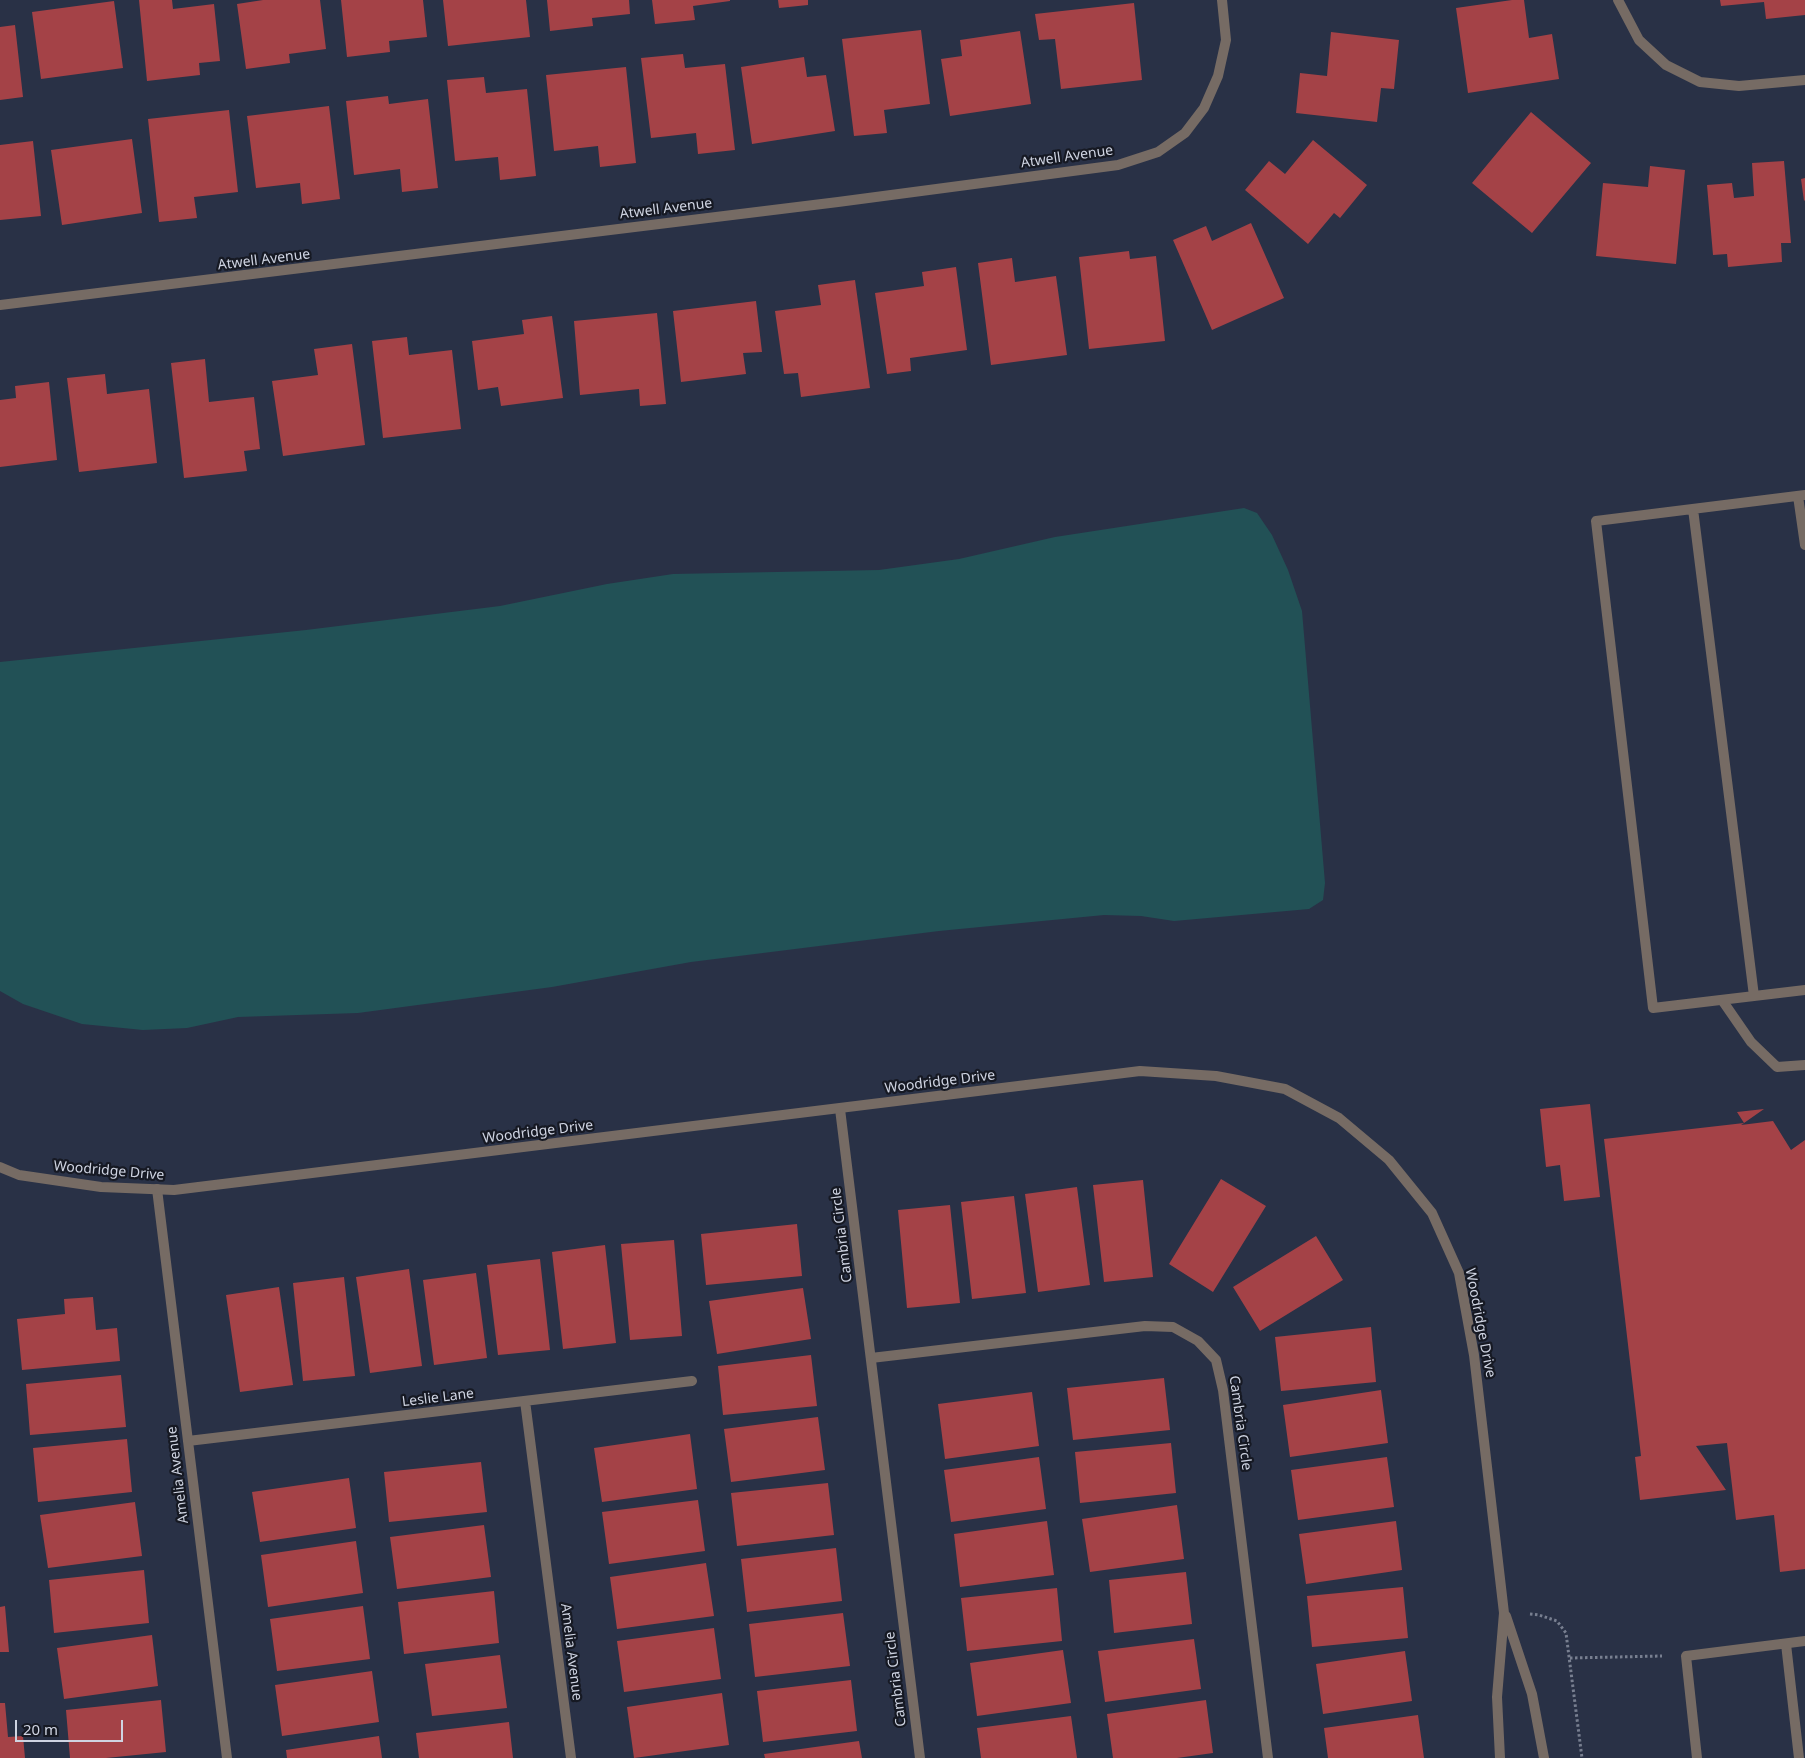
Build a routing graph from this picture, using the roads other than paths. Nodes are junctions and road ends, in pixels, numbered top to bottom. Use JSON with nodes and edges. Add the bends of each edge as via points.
{"nodes":[{"id":1,"x":1222,"y":0,"type":"edge"},
{"id":2,"x":1618,"y":0,"type":"edge"},
{"id":3,"x":1805,"y":80,"type":"edge"},
{"id":4,"x":0,"y":305,"type":"edge"},
{"id":5,"x":1802,"y":496,"type":"edge"},
{"id":6,"x":1693,"y":509,"type":"junction"},
{"id":7,"x":1805,"y":545,"type":"edge"},
{"id":8,"x":1805,"y":990,"type":"edge"},
{"id":9,"x":1754,"y":996,"type":"junction"},
{"id":10,"x":1722,"y":1000,"type":"junction"},
{"id":11,"x":1805,"y":1065,"type":"edge"},
{"id":12,"x":840,"y":1109,"type":"junction"},
{"id":13,"x":0,"y":1167,"type":"edge"},
{"id":14,"x":157,"y":1189,"type":"junction"},
{"id":15,"x":871,"y":1358,"type":"junction"},
{"id":16,"x":692,"y":1382,"type":"dead end"},
{"id":17,"x":525,"y":1401,"type":"junction"},
{"id":18,"x":188,"y":1441,"type":"junction"},
{"id":19,"x":1504,"y":1612,"type":"junction"},
{"id":20,"x":1805,"y":1642,"type":"edge"},
{"id":21,"x":1786,"y":1644,"type":"junction"},
{"id":22,"x":226,"y":1758,"type":"edge"},
{"id":23,"x":571,"y":1758,"type":"edge"},
{"id":24,"x":920,"y":1758,"type":"edge"},
{"id":25,"x":1268,"y":1758,"type":"edge"},
{"id":26,"x":1500,"y":1758,"type":"edge"},
{"id":27,"x":1544,"y":1758,"type":"edge"},
{"id":28,"x":1697,"y":1758,"type":"edge"},
{"id":29,"x":1799,"y":1758,"type":"edge"}],
"edges":[{"from":1,"to":4,"type":"street","name":"Atwell Avenue","via":[[1226,40],[1218,76],[1204,108],[1185,133],[1158,152],[1118,165]]},
{"from":2,"to":3,"type":"street","via":[[1639,40],[1666,64],[1700,82],[1738,86]]},
{"from":5,"to":6,"type":"street"},
{"from":5,"to":7,"type":"street"},
{"from":6,"to":9,"type":"street"},
{"from":6,"to":10,"type":"street","via":[[1596,521],[1653,1008]]},
{"from":8,"to":9,"type":"street"},
{"from":9,"to":10,"type":"street"},
{"from":10,"to":11,"type":"street","via":[[1751,1042],[1777,1067]]},
{"from":12,"to":14,"type":"street","name":"Woodridge Drive","via":[[244,1182]]},
{"from":12,"to":15,"type":"street","name":"Cambria Circle"},
{"from":12,"to":19,"type":"street","name":"Woodridge Drive","via":[[1140,1071],[1216,1076],[1285,1089],[1339,1118],[1389,1160],[1432,1213],[1459,1273],[1474,1355]]},
{"from":13,"to":14,"type":"street","name":"Woodridge Drive","via":[[18,1175],[101,1187]]},
{"from":14,"to":18,"type":"street","name":"Amelia Avenue"},
{"from":15,"to":24,"type":"street","name":"Cambria Circle"},
{"from":15,"to":25,"type":"street","name":"Cambria Circle","via":[[1145,1326],[1173,1327],[1198,1341],[1216,1360],[1223,1390]]},
{"from":16,"to":17,"type":"street","name":"Leslie Lane"},
{"from":17,"to":18,"type":"street","name":"Leslie Lane"},
{"from":17,"to":23,"type":"street","name":"Amelia Avenue"},
{"from":18,"to":22,"type":"street","name":"Amelia Avenue"},
{"from":19,"to":26,"type":"street","via":[[1497,1697]]},
{"from":19,"to":27,"type":"street","via":[[1532,1694]]},
{"from":20,"to":21,"type":"street"},
{"from":21,"to":28,"type":"street","via":[[1686,1656]]},
{"from":21,"to":29,"type":"street"}]}
